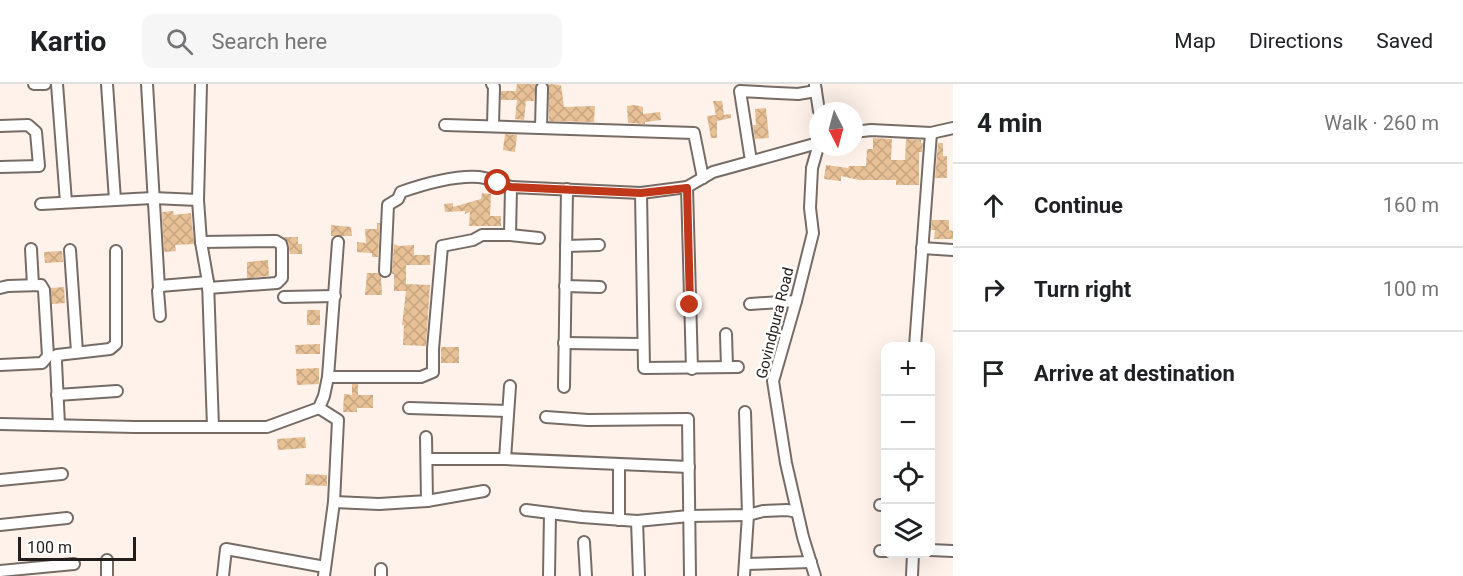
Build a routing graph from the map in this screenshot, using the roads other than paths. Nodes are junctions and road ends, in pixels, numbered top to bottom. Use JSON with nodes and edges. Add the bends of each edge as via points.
{"nodes":[{"id":1,"x":34,"y":84,"type":"edge"},
{"id":2,"x":45,"y":84,"type":"edge"},
{"id":3,"x":57,"y":84,"type":"edge"},
{"id":4,"x":107,"y":84,"type":"edge"},
{"id":5,"x":147,"y":84,"type":"edge"},
{"id":6,"x":201,"y":84,"type":"edge"},
{"id":7,"x":492,"y":84,"type":"edge"},
{"id":8,"x":815,"y":87,"type":"edge"},
{"id":9,"x":542,"y":88,"type":"dead end"},
{"id":10,"x":818,"y":102,"type":"edge"},
{"id":11,"x":446,"y":125,"type":"dead end"},
{"id":12,"x":493,"y":125,"type":"junction"},
{"id":13,"x":0,"y":126,"type":"edge"},
{"id":14,"x":541,"y":127,"type":"junction"},
{"id":15,"x":953,"y":128,"type":"edge"},
{"id":16,"x":863,"y":131,"type":"edge"},
{"id":17,"x":930,"y":133,"type":"junction"},
{"id":18,"x":809,"y":147,"type":"edge"},
{"id":19,"x":815,"y":156,"type":"edge"},
{"id":20,"x":751,"y":160,"type":"junction"},
{"id":21,"x":0,"y":167,"type":"edge"},
{"id":22,"x":703,"y":178,"type":"junction"},
{"id":23,"x":511,"y":187,"type":"junction"},
{"id":24,"x":687,"y":188,"type":"junction"},
{"id":25,"x":567,"y":189,"type":"junction"},
{"id":26,"x":641,"y":193,"type":"junction"},
{"id":27,"x":153,"y":198,"type":"junction"},
{"id":28,"x":115,"y":200,"type":"junction"},
{"id":29,"x":198,"y":200,"type":"junction"},
{"id":30,"x":66,"y":202,"type":"junction"},
{"id":31,"x":41,"y":204,"type":"dead end"},
{"id":32,"x":510,"y":235,"type":"junction"},
{"id":33,"x":539,"y":238,"type":"dead end"},
{"id":34,"x":201,"y":242,"type":"junction"},
{"id":35,"x":338,"y":242,"type":"dead end"},
{"id":36,"x":599,"y":245,"type":"dead end"},
{"id":37,"x":566,"y":246,"type":"junction"},
{"id":38,"x":922,"y":248,"type":"junction"},
{"id":39,"x":31,"y":249,"type":"dead end"},
{"id":40,"x":70,"y":250,"type":"dead end"},
{"id":41,"x":953,"y":250,"type":"edge"},
{"id":42,"x":116,"y":251,"type":"dead end"},
{"id":43,"x":385,"y":271,"type":"dead end"},
{"id":44,"x":33,"y":285,"type":"junction"},
{"id":45,"x":208,"y":285,"type":"junction"},
{"id":46,"x":565,"y":286,"type":"junction"},
{"id":47,"x":600,"y":287,"type":"dead end"},
{"id":48,"x":0,"y":288,"type":"edge"},
{"id":49,"x":159,"y":288,"type":"junction"},
{"id":50,"x":335,"y":296,"type":"junction"},
{"id":51,"x":284,"y":297,"type":"dead end"},
{"id":52,"x":796,"y":301,"type":"junction"},
{"id":53,"x":750,"y":303,"type":"dead end"},
{"id":54,"x":160,"y":316,"type":"dead end"},
{"id":55,"x":726,"y":334,"type":"dead end"},
{"id":56,"x":915,"y":342,"type":"edge"},
{"id":57,"x":564,"y":343,"type":"junction"},
{"id":58,"x":642,"y":344,"type":"junction"},
{"id":59,"x":77,"y":352,"type":"junction"},
{"id":60,"x":0,"y":364,"type":"edge"},
{"id":61,"x":692,"y":369,"type":"junction"},
{"id":62,"x":328,"y":377,"type":"junction"},
{"id":63,"x":510,"y":386,"type":"dead end"},
{"id":64,"x":564,"y":387,"type":"dead end"},
{"id":65,"x":117,"y":391,"type":"dead end"},
{"id":66,"x":57,"y":394,"type":"junction"},
{"id":67,"x":319,"y":408,"type":"junction"},
{"id":68,"x":409,"y":408,"type":"dead end"},
{"id":69,"x":508,"y":411,"type":"junction"},
{"id":70,"x":745,"y":412,"type":"dead end"},
{"id":71,"x":546,"y":417,"type":"dead end"},
{"id":72,"x":0,"y":424,"type":"edge"},
{"id":73,"x":59,"y":425,"type":"junction"},
{"id":74,"x":213,"y":427,"type":"junction"},
{"id":75,"x":426,"y":437,"type":"dead end"},
{"id":76,"x":427,"y":459,"type":"junction"},
{"id":77,"x":505,"y":459,"type":"junction"},
{"id":78,"x":619,"y":465,"type":"junction"},
{"id":79,"x":689,"y":467,"type":"junction"},
{"id":80,"x":62,"y":474,"type":"dead end"},
{"id":81,"x":0,"y":480,"type":"edge"},
{"id":82,"x":484,"y":491,"type":"dead end"},
{"id":83,"x":426,"y":501,"type":"junction"},
{"id":84,"x":334,"y":502,"type":"junction"},
{"id":85,"x":526,"y":510,"type":"dead end"},
{"id":86,"x":797,"y":512,"type":"junction"},
{"id":87,"x":550,"y":513,"type":"junction"},
{"id":88,"x":748,"y":515,"type":"junction"},
{"id":89,"x":689,"y":516,"type":"junction"},
{"id":90,"x":67,"y":518,"type":"dead end"},
{"id":91,"x":619,"y":520,"type":"junction"},
{"id":92,"x":637,"y":521,"type":"junction"},
{"id":93,"x":0,"y":525,"type":"edge"},
{"id":94,"x":584,"y":542,"type":"dead end"},
{"id":95,"x":935,"y":550,"type":"edge"},
{"id":96,"x":953,"y":551,"type":"edge"},
{"id":97,"x":913,"y":558,"type":"edge"},
{"id":98,"x":107,"y":560,"type":"dead end"},
{"id":99,"x":811,"y":562,"type":"junction"},
{"id":100,"x":74,"y":564,"type":"dead end"},
{"id":101,"x":745,"y":564,"type":"junction"},
{"id":102,"x":0,"y":571,"type":"edge"},
{"id":103,"x":324,"y":571,"type":"edge"},
{"id":104,"x":106,"y":576,"type":"edge"},
{"id":105,"x":222,"y":576,"type":"edge"},
{"id":106,"x":549,"y":576,"type":"edge"},
{"id":107,"x":586,"y":576,"type":"edge"},
{"id":108,"x":639,"y":576,"type":"edge"},
{"id":109,"x":690,"y":576,"type":"edge"},
{"id":110,"x":744,"y":576,"type":"edge"},
{"id":111,"x":815,"y":576,"type":"edge"},
{"id":112,"x":912,"y":576,"type":"edge"}],
"edges":[{"from":1,"to":2,"type":"street"},
{"from":3,"to":30,"type":"street"},
{"from":4,"to":28,"type":"street"},
{"from":5,"to":27,"type":"street"},
{"from":6,"to":29,"type":"street"},
{"from":7,"to":12,"type":"street"},
{"from":8,"to":10,"type":"street"},
{"from":8,"to":20,"type":"street","via":[[798,94],[740,91]]},
{"from":9,"to":14,"type":"street"},
{"from":11,"to":12,"type":"street"},
{"from":12,"to":14,"type":"street"},
{"from":13,"to":21,"type":"street","via":[[28,125],[36,132],[39,166]]},
{"from":14,"to":22,"type":"street","via":[[694,133]]},
{"from":15,"to":17,"type":"street"},
{"from":16,"to":17,"type":"street"},
{"from":17,"to":38,"type":"street"},
{"from":18,"to":20,"type":"street"},
{"from":19,"to":52,"type":"street","name":"Govindpura Road","via":[[810,208],[813,233]]},
{"from":20,"to":22,"type":"street"},
{"from":22,"to":24,"type":"street"},
{"from":23,"to":25,"type":"street"},
{"from":23,"to":32,"type":"street"},
{"from":23,"to":43,"type":"street","via":[[480,177],[401,192],[388,205]]},
{"from":24,"to":26,"type":"street"},
{"from":24,"to":61,"type":"street"},
{"from":25,"to":26,"type":"street"},
{"from":25,"to":37,"type":"street"},
{"from":26,"to":58,"type":"street"},
{"from":27,"to":28,"type":"street"},
{"from":27,"to":29,"type":"street"},
{"from":27,"to":49,"type":"street"},
{"from":28,"to":30,"type":"street"},
{"from":29,"to":34,"type":"street"},
{"from":30,"to":31,"type":"street"},
{"from":32,"to":33,"type":"street"},
{"from":32,"to":62,"type":"street","via":[[482,235],[442,246],[433,372],[421,377]]},
{"from":34,"to":45,"type":"street"},
{"from":34,"to":45,"type":"street","via":[[276,241],[282,248],[282,278],[277,283]]},
{"from":35,"to":50,"type":"street"},
{"from":36,"to":37,"type":"street"},
{"from":37,"to":46,"type":"street"},
{"from":38,"to":41,"type":"street"},
{"from":38,"to":56,"type":"street"},
{"from":39,"to":44,"type":"street"},
{"from":40,"to":59,"type":"street"},
{"from":42,"to":59,"type":"street","via":[[116,344],[110,349]]},
{"from":44,"to":48,"type":"street"},
{"from":44,"to":60,"type":"street","via":[[41,285],[44,290],[48,356],[42,363]]},
{"from":45,"to":49,"type":"street"},
{"from":45,"to":74,"type":"street"},
{"from":46,"to":47,"type":"street"},
{"from":46,"to":57,"type":"street"},
{"from":49,"to":54,"type":"street"},
{"from":50,"to":51,"type":"street"},
{"from":50,"to":62,"type":"street"},
{"from":52,"to":53,"type":"street"},
{"from":52,"to":86,"type":"street","name":"Govindpura Road","via":[[773,381]]},
{"from":55,"to":61,"type":"street","via":[[733,367]]},
{"from":57,"to":58,"type":"street"},
{"from":57,"to":64,"type":"street"},
{"from":58,"to":61,"type":"street","via":[[644,368]]},
{"from":59,"to":66,"type":"street","via":[[57,354]]},
{"from":62,"to":67,"type":"street"},
{"from":63,"to":69,"type":"street"},
{"from":65,"to":66,"type":"street"},
{"from":66,"to":73,"type":"street"},
{"from":67,"to":74,"type":"street","via":[[267,427]]},
{"from":67,"to":84,"type":"street","via":[[338,420]]},
{"from":68,"to":69,"type":"street"},
{"from":69,"to":77,"type":"street"},
{"from":70,"to":88,"type":"street"},
{"from":71,"to":79,"type":"street","via":[[688,419]]},
{"from":72,"to":73,"type":"street"},
{"from":73,"to":74,"type":"street"},
{"from":75,"to":76,"type":"street"},
{"from":76,"to":77,"type":"street"},
{"from":76,"to":83,"type":"street"},
{"from":77,"to":78,"type":"street"},
{"from":78,"to":79,"type":"street"},
{"from":78,"to":91,"type":"street"},
{"from":79,"to":89,"type":"street"},
{"from":80,"to":81,"type":"street"},
{"from":82,"to":83,"type":"street"},
{"from":83,"to":84,"type":"street"},
{"from":84,"to":103,"type":"street"},
{"from":85,"to":87,"type":"street"},
{"from":86,"to":88,"type":"street","via":[[763,511]]},
{"from":86,"to":99,"type":"street","name":"Govindpura Road"},
{"from":87,"to":91,"type":"street"},
{"from":87,"to":106,"type":"street"},
{"from":88,"to":89,"type":"street"},
{"from":88,"to":101,"type":"street"},
{"from":89,"to":92,"type":"street"},
{"from":89,"to":109,"type":"street"},
{"from":90,"to":93,"type":"street"},
{"from":91,"to":92,"type":"street"},
{"from":92,"to":108,"type":"street"},
{"from":94,"to":107,"type":"street"},
{"from":95,"to":96,"type":"street"},
{"from":97,"to":112,"type":"street"},
{"from":98,"to":104,"type":"street"},
{"from":99,"to":101,"type":"street"},
{"from":99,"to":111,"type":"street","name":"Govindpura Road"},
{"from":100,"to":102,"type":"street"},
{"from":101,"to":110,"type":"street"},
{"from":103,"to":105,"type":"street","via":[[226,549]]}]}
